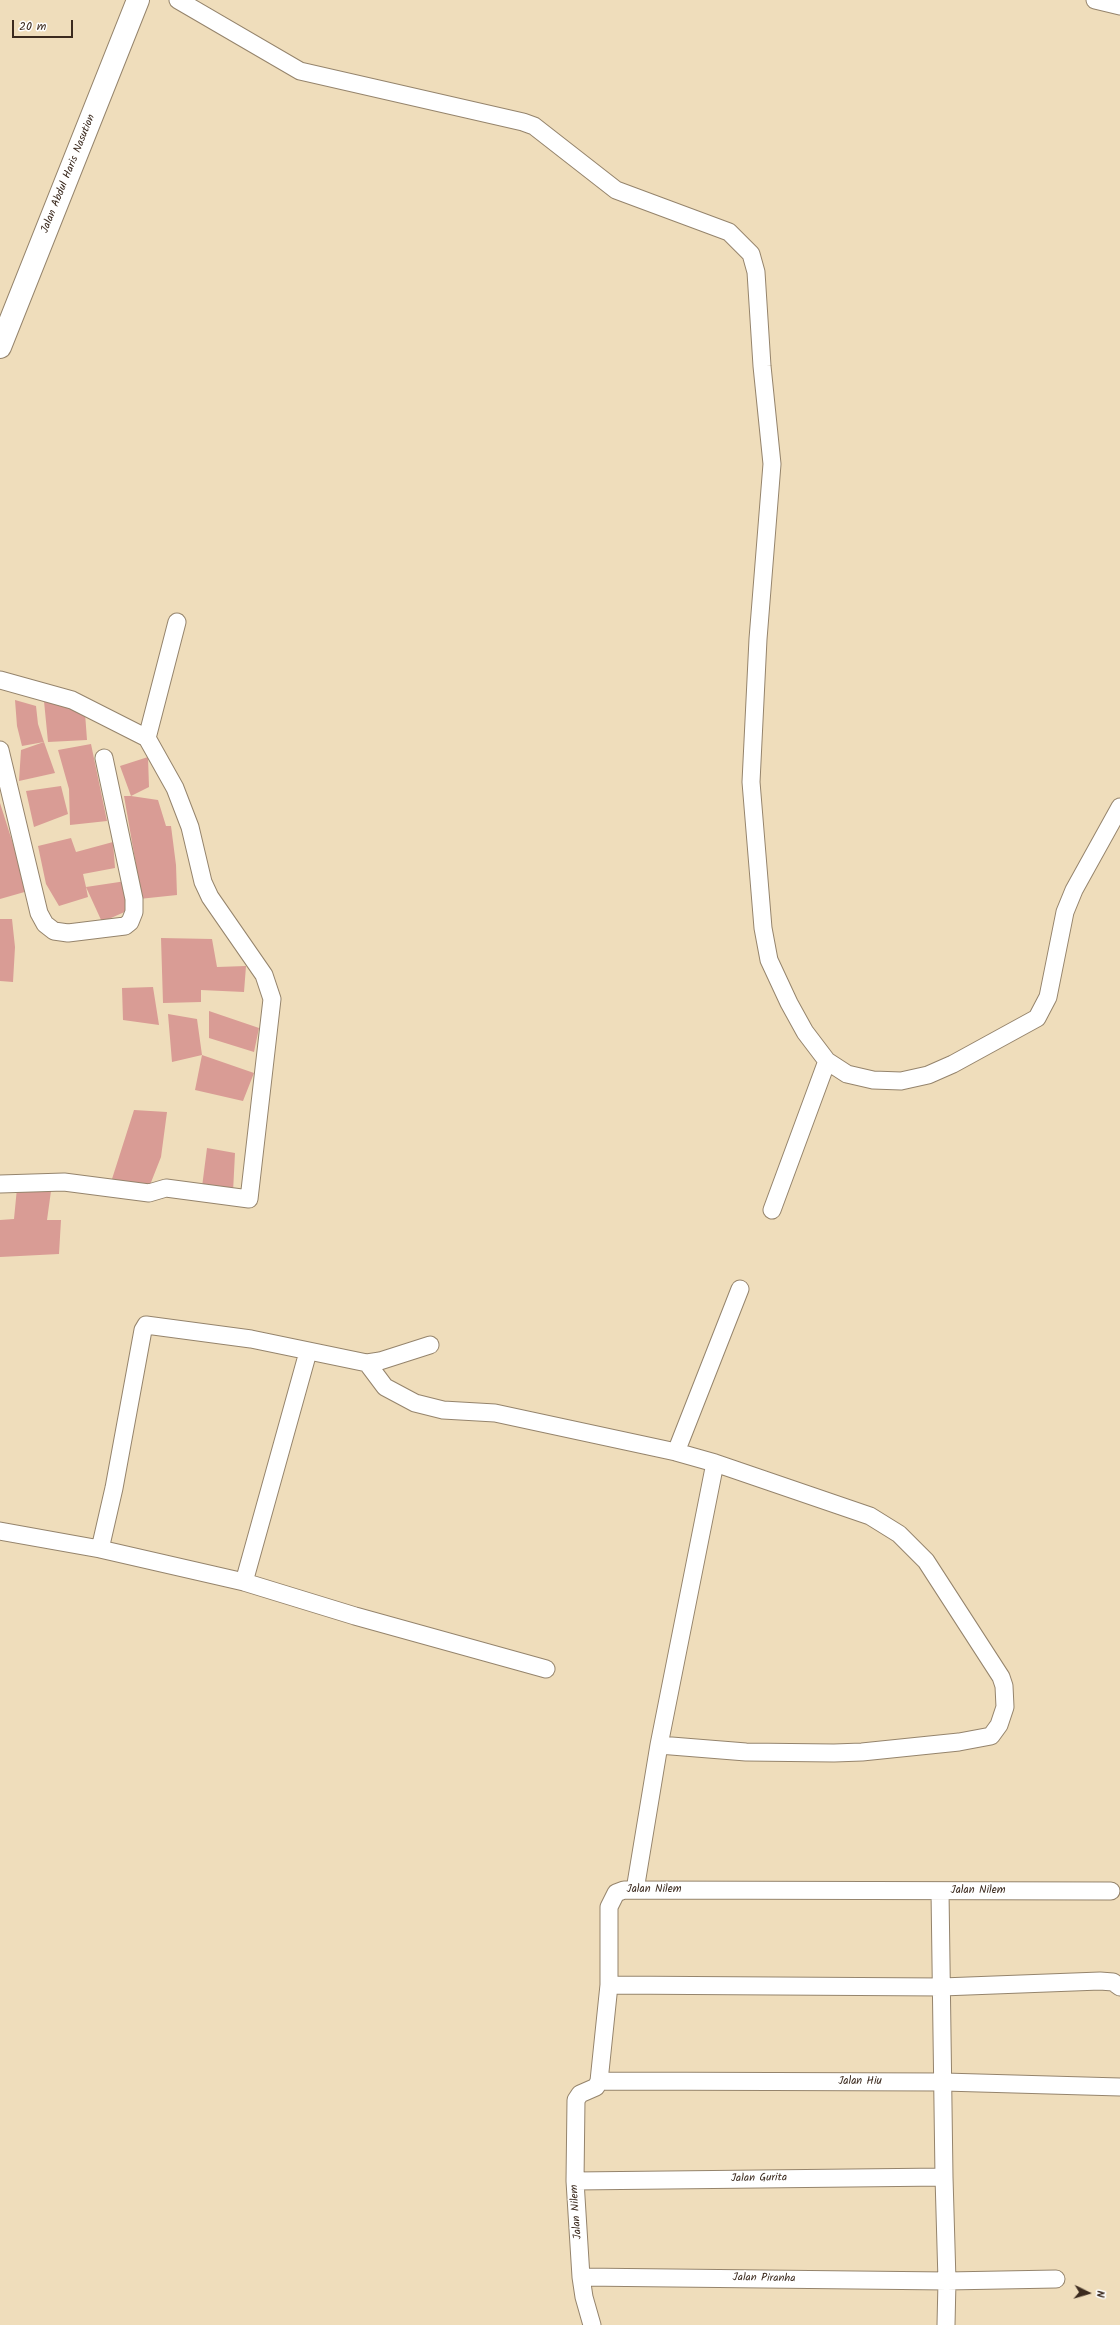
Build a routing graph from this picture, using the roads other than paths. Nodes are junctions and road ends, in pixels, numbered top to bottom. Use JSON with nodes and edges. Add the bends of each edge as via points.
{"nodes":[{"id":1,"x":138,"y":0,"type":"edge"},
{"id":2,"x":178,"y":0,"type":"edge"},
{"id":3,"x":1095,"y":0,"type":"edge"},
{"id":4,"x":1120,"y":6,"type":"edge"},
{"id":5,"x":0,"y":347,"type":"edge"},
{"id":6,"x":177,"y":622,"type":"dead end"},
{"id":7,"x":0,"y":680,"type":"edge"},
{"id":8,"x":147,"y":738,"type":"junction"},
{"id":9,"x":0,"y":750,"type":"edge"},
{"id":10,"x":104,"y":758,"type":"dead end"},
{"id":11,"x":1120,"y":807,"type":"edge"},
{"id":12,"x":828,"y":1061,"type":"junction"},
{"id":13,"x":0,"y":1184,"type":"edge"},
{"id":14,"x":772,"y":1210,"type":"dead end"},
{"id":15,"x":740,"y":1289,"type":"dead end"},
{"id":16,"x":430,"y":1345,"type":"dead end"},
{"id":17,"x":308,"y":1352,"type":"junction"},
{"id":18,"x":367,"y":1363,"type":"junction"},
{"id":19,"x":676,"y":1452,"type":"junction"},
{"id":20,"x":715,"y":1463,"type":"junction"},
{"id":21,"x":0,"y":1531,"type":"edge"},
{"id":22,"x":100,"y":1549,"type":"junction"},
{"id":23,"x":244,"y":1582,"type":"junction"},
{"id":24,"x":546,"y":1669,"type":"dead end"},
{"id":25,"x":659,"y":1745,"type":"junction"},
{"id":26,"x":635,"y":1890,"type":"junction"},
{"id":27,"x":940,"y":1891,"type":"junction"},
{"id":28,"x":1111,"y":1891,"type":"dead end"},
{"id":29,"x":609,"y":1985,"type":"junction"},
{"id":30,"x":942,"y":1986,"type":"junction"},
{"id":31,"x":1120,"y":1987,"type":"edge"},
{"id":32,"x":599,"y":2081,"type":"junction"},
{"id":33,"x":944,"y":2082,"type":"junction"},
{"id":34,"x":1120,"y":2088,"type":"edge"},
{"id":35,"x":944,"y":2177,"type":"junction"},
{"id":36,"x":575,"y":2181,"type":"junction"},
{"id":37,"x":581,"y":2277,"type":"junction"},
{"id":38,"x":1056,"y":2279,"type":"dead end"},
{"id":39,"x":947,"y":2281,"type":"junction"},
{"id":40,"x":592,"y":2325,"type":"edge"},
{"id":41,"x":946,"y":2325,"type":"edge"}],
"edges":[{"from":1,"to":5,"type":"main road","name":"Jalan Abdul Haris Nasution"},
{"from":2,"to":12,"type":"street","via":[[300,71],[534,126],[616,190],[729,232],[751,254],[756,272],[772,464],[758,639],[752,782],[763,928],[769,960],[789,1003],[805,1032]]},
{"from":3,"to":4,"type":"street"},
{"from":6,"to":8,"type":"street"},
{"from":7,"to":8,"type":"street","via":[[72,700]]},
{"from":8,"to":13,"type":"street","via":[[176,788],[190,827],[203,882],[210,897],[264,975],[270,992],[272,1007],[260,1089],[250,1197],[246,1200],[166,1188],[149,1193],[64,1182]]},
{"from":9,"to":10,"type":"street","via":[[39,913],[44,924],[54,931],[68,933],[126,926],[133,918],[134,899]]},
{"from":11,"to":12,"type":"street","via":[[1074,890],[1065,912],[1048,997],[1036,1018],[960,1061],[928,1075],[901,1081],[873,1080],[847,1074]]},
{"from":12,"to":14,"type":"street"},
{"from":15,"to":19,"type":"street"},
{"from":16,"to":18,"type":"street"},
{"from":17,"to":18,"type":"street"},
{"from":17,"to":22,"type":"street","via":[[251,1339],[148,1324],[145,1326]]},
{"from":17,"to":23,"type":"street"},
{"from":18,"to":19,"type":"street","via":[[385,1387],[415,1403],[442,1410],[495,1413]]},
{"from":19,"to":20,"type":"street"},
{"from":20,"to":25,"type":"street"},
{"from":20,"to":25,"type":"street","via":[[870,1516],[899,1534],[926,1561],[1001,1677],[1005,1707],[999,1725],[991,1736],[959,1742],[834,1753],[746,1752]]},
{"from":21,"to":22,"type":"street"},
{"from":22,"to":23,"type":"street"},
{"from":23,"to":24,"type":"street"},
{"from":25,"to":26,"type":"street"},
{"from":26,"to":27,"type":"street","name":"Jalan Nilem"},
{"from":26,"to":29,"type":"street","name":"Jalan Nilem","via":[[620,1891],[609,1908]]},
{"from":27,"to":28,"type":"street","name":"Jalan Nilem"},
{"from":27,"to":30,"type":"street"},
{"from":29,"to":30,"type":"street"},
{"from":29,"to":32,"type":"street","name":"Jalan Nilem"},
{"from":30,"to":31,"type":"street","via":[[1100,1981],[1113,1982]]},
{"from":30,"to":33,"type":"street"},
{"from":32,"to":33,"type":"street","name":"Jalan Hiu"},
{"from":32,"to":36,"type":"street","name":"Jalan Nilem","via":[[596,2087],[580,2094],[576,2100]]},
{"from":33,"to":34,"type":"street","name":"Jalan Hiu"},
{"from":33,"to":35,"type":"street"},
{"from":35,"to":36,"type":"street","name":"Jalan Gurita"},
{"from":35,"to":39,"type":"street"},
{"from":36,"to":37,"type":"street","name":"Jalan Nilem"},
{"from":37,"to":39,"type":"street","name":"Jalan Piranha"},
{"from":37,"to":40,"type":"street","name":"Jalan Nilem"},
{"from":38,"to":39,"type":"street","name":"Jalan Piranha"},
{"from":39,"to":41,"type":"street"}]}
